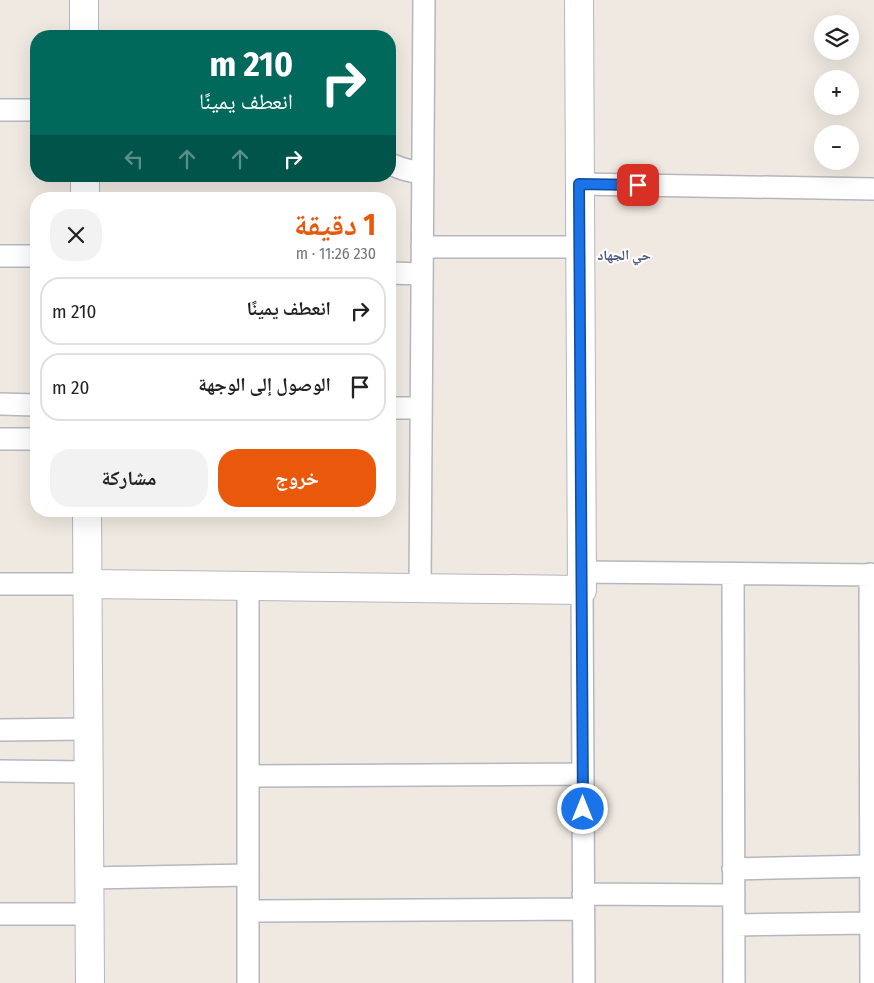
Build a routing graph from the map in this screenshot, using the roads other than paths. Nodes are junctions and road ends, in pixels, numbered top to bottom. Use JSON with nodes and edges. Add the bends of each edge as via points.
{"nodes":[{"id":1,"x":84,"y":0,"type":"edge"},
{"id":2,"x":424,"y":0,"type":"edge"},
{"id":3,"x":579,"y":0,"type":"edge"},
{"id":4,"x":84,"y":30,"type":"edge"},
{"id":5,"x":0,"y":110,"type":"edge"},
{"id":6,"x":30,"y":110,"type":"edge"},
{"id":7,"x":396,"y":167,"type":"edge"},
{"id":8,"x":423,"y":174,"type":"junction"},
{"id":9,"x":579,"y":184,"type":"junction"},
{"id":10,"x":874,"y":189,"type":"edge"},
{"id":11,"x":422,"y":247,"type":"junction"},
{"id":12,"x":580,"y":247,"type":"junction"},
{"id":13,"x":0,"y":256,"type":"edge"},
{"id":14,"x":30,"y":256,"type":"edge"},
{"id":15,"x":396,"y":274,"type":"edge"},
{"id":16,"x":422,"y":274,"type":"junction"},
{"id":17,"x":0,"y":404,"type":"edge"},
{"id":18,"x":30,"y":405,"type":"edge"},
{"id":19,"x":396,"y":408,"type":"edge"},
{"id":20,"x":421,"y":408,"type":"junction"},
{"id":21,"x":0,"y":439,"type":"edge"},
{"id":22,"x":30,"y":439,"type":"edge"},
{"id":23,"x":87,"y":517,"type":"edge"},
{"id":24,"x":733,"y":574,"type":"junction"},
{"id":25,"x":872,"y":574,"type":"edge"},
{"id":26,"x":582,"y":581,"type":"junction"},
{"id":27,"x":0,"y":584,"type":"edge"},
{"id":28,"x":87,"y":584,"type":"junction"},
{"id":29,"x":248,"y":586,"type":"junction"},
{"id":30,"x":420,"y":588,"type":"junction"},
{"id":31,"x":0,"y":730,"type":"edge"},
{"id":32,"x":88,"y":730,"type":"junction"},
{"id":33,"x":0,"y":771,"type":"edge"},
{"id":34,"x":88,"y":772,"type":"junction"},
{"id":35,"x":583,"y":774,"type":"junction"},
{"id":36,"x":248,"y":776,"type":"junction"},
{"id":37,"x":871,"y":866,"type":"junction"},
{"id":38,"x":733,"y":869,"type":"junction"},
{"id":39,"x":248,"y":875,"type":"junction"},
{"id":40,"x":89,"y":878,"type":"junction"},
{"id":41,"x":734,"y":895,"type":"junction"},
{"id":42,"x":872,"y":898,"type":"edge"},
{"id":43,"x":583,"y":902,"type":"junction"},
{"id":44,"x":248,"y":911,"type":"junction"},
{"id":45,"x":0,"y":914,"type":"edge"},
{"id":46,"x":89,"y":914,"type":"junction"},
{"id":47,"x":871,"y":923,"type":"junction"},
{"id":48,"x":734,"y":925,"type":"junction"},
{"id":49,"x":90,"y":983,"type":"edge"},
{"id":50,"x":248,"y":983,"type":"edge"},
{"id":51,"x":584,"y":983,"type":"edge"},
{"id":52,"x":734,"y":983,"type":"edge"},
{"id":53,"x":871,"y":983,"type":"edge"}],
"edges":[{"from":1,"to":4,"type":"street"},
{"from":2,"to":8,"type":"street"},
{"from":3,"to":9,"type":"street"},
{"from":5,"to":6,"type":"street"},
{"from":7,"to":8,"type":"street"},
{"from":8,"to":11,"type":"street"},
{"from":9,"to":10,"type":"street"},
{"from":9,"to":12,"type":"street"},
{"from":11,"to":12,"type":"street"},
{"from":11,"to":16,"type":"street"},
{"from":12,"to":26,"type":"street"},
{"from":13,"to":14,"type":"street"},
{"from":15,"to":16,"type":"street"},
{"from":16,"to":20,"type":"street"},
{"from":17,"to":18,"type":"street"},
{"from":19,"to":20,"type":"street"},
{"from":20,"to":30,"type":"street"},
{"from":21,"to":22,"type":"street"},
{"from":23,"to":28,"type":"street"},
{"from":24,"to":25,"type":"street"},
{"from":24,"to":26,"type":"street"},
{"from":24,"to":38,"type":"street"},
{"from":25,"to":37,"type":"street"},
{"from":26,"to":30,"type":"street"},
{"from":26,"to":35,"type":"street"},
{"from":27,"to":28,"type":"street"},
{"from":28,"to":29,"type":"street"},
{"from":28,"to":32,"type":"street"},
{"from":29,"to":30,"type":"street"},
{"from":29,"to":36,"type":"street"},
{"from":31,"to":32,"type":"street"},
{"from":32,"to":34,"type":"street"},
{"from":33,"to":34,"type":"street"},
{"from":34,"to":40,"type":"street"},
{"from":35,"to":36,"type":"street"},
{"from":35,"to":43,"type":"street"},
{"from":36,"to":39,"type":"street"},
{"from":37,"to":38,"type":"street"},
{"from":37,"to":42,"type":"street"},
{"from":38,"to":41,"type":"street"},
{"from":39,"to":40,"type":"street"},
{"from":39,"to":44,"type":"street"},
{"from":40,"to":46,"type":"street"},
{"from":41,"to":43,"type":"street"},
{"from":41,"to":48,"type":"street"},
{"from":42,"to":47,"type":"street"},
{"from":43,"to":44,"type":"street"},
{"from":43,"to":51,"type":"street"},
{"from":44,"to":50,"type":"street"},
{"from":45,"to":46,"type":"street"},
{"from":46,"to":49,"type":"street"},
{"from":47,"to":48,"type":"street"},
{"from":47,"to":53,"type":"street"},
{"from":48,"to":52,"type":"street"}]}
